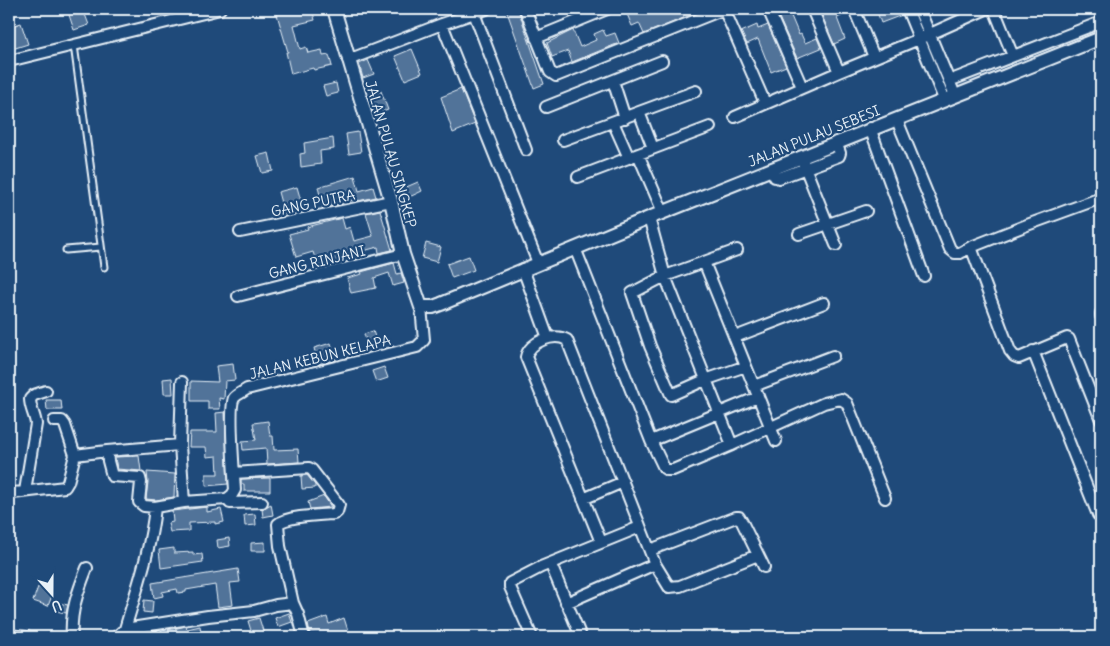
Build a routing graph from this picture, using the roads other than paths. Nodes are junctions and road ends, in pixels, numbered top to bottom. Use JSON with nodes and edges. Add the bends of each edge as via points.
{"nodes":[{"id":1,"x":220,"y":9,"type":"edge"},
{"id":2,"x":334,"y":9,"type":"edge"},
{"id":3,"x":486,"y":9,"type":"edge"},
{"id":4,"x":525,"y":9,"type":"edge"},
{"id":5,"x":607,"y":9,"type":"edge"},
{"id":6,"x":724,"y":9,"type":"edge"},
{"id":7,"x":768,"y":9,"type":"edge"},
{"id":8,"x":812,"y":9,"type":"edge"},
{"id":9,"x":854,"y":9,"type":"edge"},
{"id":10,"x":907,"y":9,"type":"edge"},
{"id":11,"x":920,"y":9,"type":"edge"},
{"id":12,"x":994,"y":9,"type":"edge"},
{"id":13,"x":980,"y":10,"type":"edge"},
{"id":14,"x":189,"y":13,"type":"edge"},
{"id":15,"x":474,"y":13,"type":"junction"},
{"id":16,"x":1101,"y":22,"type":"edge"},
{"id":17,"x":442,"y":24,"type":"junction"},
{"id":18,"x":930,"y":34,"type":"junction"},
{"id":19,"x":536,"y":38,"type":"junction"},
{"id":20,"x":1064,"y":38,"type":"junction"},
{"id":21,"x":1101,"y":38,"type":"edge"},
{"id":22,"x":919,"y":40,"type":"junction"},
{"id":23,"x":74,"y":45,"type":"junction"},
{"id":24,"x":1070,"y":50,"type":"junction"},
{"id":25,"x":1016,"y":56,"type":"junction"},
{"id":26,"x":874,"y":57,"type":"junction"},
{"id":27,"x":348,"y":60,"type":"junction"},
{"id":28,"x":9,"y":61,"type":"edge"},
{"id":29,"x":662,"y":61,"type":"dead end"},
{"id":30,"x":1024,"y":68,"type":"junction"},
{"id":31,"x":839,"y":72,"type":"junction"},
{"id":32,"x":612,"y":81,"type":"junction"},
{"id":33,"x":949,"y":81,"type":"junction"},
{"id":34,"x":802,"y":87,"type":"junction"},
{"id":35,"x":696,"y":91,"type":"dead end"},
{"id":36,"x":949,"y":97,"type":"junction"},
{"id":37,"x":765,"y":103,"type":"junction"},
{"id":38,"x":546,"y":107,"type":"dead end"},
{"id":39,"x":639,"y":112,"type":"junction"},
{"id":40,"x":735,"y":117,"type":"dead end"},
{"id":41,"x":625,"y":118,"type":"junction"},
{"id":42,"x":897,"y":120,"type":"junction"},
{"id":43,"x":613,"y":122,"type":"junction"},
{"id":44,"x":710,"y":127,"type":"dead end"},
{"id":45,"x":870,"y":128,"type":"junction"},
{"id":46,"x":563,"y":140,"type":"dead end"},
{"id":47,"x":653,"y":148,"type":"junction"},
{"id":48,"x":526,"y":150,"type":"dead end"},
{"id":49,"x":634,"y":156,"type":"junction"},
{"id":50,"x":803,"y":162,"type":"junction"},
{"id":51,"x":578,"y":177,"type":"dead end"},
{"id":52,"x":1101,"y":198,"type":"edge"},
{"id":53,"x":391,"y":201,"type":"junction"},
{"id":54,"x":866,"y":211,"type":"dead end"},
{"id":55,"x":663,"y":212,"type":"junction"},
{"id":56,"x":649,"y":218,"type":"junction"},
{"id":57,"x":829,"y":223,"type":"junction"},
{"id":58,"x":240,"y":232,"type":"dead end"},
{"id":59,"x":799,"y":234,"type":"dead end"},
{"id":60,"x":836,"y":244,"type":"dead end"},
{"id":61,"x":102,"y":247,"type":"junction"},
{"id":62,"x":971,"y":247,"type":"junction"},
{"id":63,"x":575,"y":248,"type":"junction"},
{"id":64,"x":66,"y":250,"type":"dead end"},
{"id":65,"x":737,"y":250,"type":"dead end"},
{"id":66,"x":403,"y":254,"type":"junction"},
{"id":67,"x":704,"y":262,"type":"junction"},
{"id":68,"x":538,"y":263,"type":"junction"},
{"id":69,"x":104,"y":267,"type":"dead end"},
{"id":70,"x":524,"y":269,"type":"junction"},
{"id":71,"x":665,"y":276,"type":"junction"},
{"id":72,"x":924,"y":276,"type":"dead end"},
{"id":73,"x":238,"y":296,"type":"dead end"},
{"id":74,"x":824,"y":303,"type":"dead end"},
{"id":75,"x":421,"y":307,"type":"junction"},
{"id":76,"x":735,"y":337,"type":"junction"},
{"id":77,"x":548,"y":338,"type":"junction"},
{"id":78,"x":1033,"y":351,"type":"junction"},
{"id":79,"x":833,"y":356,"type":"dead end"},
{"id":80,"x":746,"y":366,"type":"junction"},
{"id":81,"x":705,"y":380,"type":"junction"},
{"id":82,"x":182,"y":382,"type":"dead end"},
{"id":83,"x":754,"y":386,"type":"junction"},
{"id":84,"x":46,"y":391,"type":"dead end"},
{"id":85,"x":758,"y":397,"type":"junction"},
{"id":86,"x":719,"y":413,"type":"junction"},
{"id":87,"x":1101,"y":420,"type":"edge"},
{"id":88,"x":54,"y":421,"type":"dead end"},
{"id":89,"x":770,"y":428,"type":"junction"},
{"id":90,"x":651,"y":440,"type":"junction"},
{"id":91,"x":776,"y":441,"type":"dead end"},
{"id":92,"x":180,"y":445,"type":"junction"},
{"id":93,"x":732,"y":445,"type":"junction"},
{"id":94,"x":107,"y":451,"type":"junction"},
{"id":95,"x":75,"y":455,"type":"junction"},
{"id":96,"x":234,"y":473,"type":"junction"},
{"id":97,"x":623,"y":482,"type":"junction"},
{"id":98,"x":25,"y":491,"type":"junction"},
{"id":99,"x":9,"y":495,"type":"edge"},
{"id":100,"x":885,"y":498,"type":"dead end"},
{"id":101,"x":227,"y":499,"type":"junction"},
{"id":102,"x":583,"y":499,"type":"junction"},
{"id":103,"x":184,"y":502,"type":"junction"},
{"id":104,"x":262,"y":502,"type":"dead end"},
{"id":105,"x":155,"y":507,"type":"junction"},
{"id":106,"x":1098,"y":515,"type":"dead end"},
{"id":107,"x":640,"y":527,"type":"junction"},
{"id":108,"x":601,"y":542,"type":"junction"},
{"id":109,"x":650,"y":550,"type":"junction"},
{"id":110,"x":758,"y":555,"type":"junction"},
{"id":111,"x":655,"y":564,"type":"junction"},
{"id":112,"x":550,"y":565,"type":"junction"},
{"id":113,"x":764,"y":567,"type":"dead end"},
{"id":114,"x":88,"y":568,"type":"dead end"},
{"id":115,"x":293,"y":603,"type":"junction"},
{"id":116,"x":566,"y":603,"type":"junction"},
{"id":117,"x":125,"y":628,"type":"junction"},
{"id":118,"x":9,"y":635,"type":"edge"},
{"id":119,"x":27,"y":637,"type":"edge"},
{"id":120,"x":72,"y":637,"type":"edge"},
{"id":121,"x":116,"y":637,"type":"edge"},
{"id":122,"x":304,"y":637,"type":"edge"},
{"id":123,"x":532,"y":637,"type":"edge"},
{"id":124,"x":581,"y":637,"type":"edge"}],
"edges":[{"from":1,"to":14,"type":"street"},
{"from":2,"to":27,"type":"street","name":"JALAN PULAU SINGKEP"},
{"from":3,"to":15,"type":"street"},
{"from":4,"to":19,"type":"street"},
{"from":5,"to":19,"type":"street"},
{"from":6,"to":19,"type":"street","via":[[558,76],[550,72]]},
{"from":6,"to":37,"type":"street"},
{"from":7,"to":34,"type":"street"},
{"from":8,"to":31,"type":"street"},
{"from":9,"to":26,"type":"street"},
{"from":10,"to":22,"type":"street"},
{"from":11,"to":18,"type":"street"},
{"from":12,"to":25,"type":"street"},
{"from":13,"to":18,"type":"street"},
{"from":14,"to":23,"type":"street"},
{"from":15,"to":17,"type":"street"},
{"from":15,"to":48,"type":"street"},
{"from":16,"to":20,"type":"street"},
{"from":17,"to":27,"type":"street"},
{"from":17,"to":68,"type":"street"},
{"from":18,"to":22,"type":"street"},
{"from":18,"to":33,"type":"street"},
{"from":20,"to":24,"type":"street"},
{"from":20,"to":25,"type":"street"},
{"from":21,"to":24,"type":"street","name":"JALAN PULAU SEBESI"},
{"from":22,"to":26,"type":"street"},
{"from":22,"to":36,"type":"street"},
{"from":23,"to":28,"type":"street"},
{"from":23,"to":61,"type":"lane"},
{"from":24,"to":30,"type":"street","name":"JALAN PULAU SEBESI"},
{"from":25,"to":30,"type":"street"},
{"from":25,"to":33,"type":"street"},
{"from":26,"to":31,"type":"street"},
{"from":27,"to":53,"type":"street","name":"JALAN PULAU SINGKEP"},
{"from":29,"to":32,"type":"street"},
{"from":30,"to":36,"type":"street","name":"JALAN PULAU SEBESI"},
{"from":31,"to":34,"type":"street"},
{"from":32,"to":38,"type":"street"},
{"from":32,"to":41,"type":"street"},
{"from":33,"to":36,"type":"street"},
{"from":34,"to":37,"type":"street"},
{"from":35,"to":39,"type":"street"},
{"from":36,"to":42,"type":"street","name":"JALAN PULAU SEBESI"},
{"from":37,"to":40,"type":"street"},
{"from":39,"to":41,"type":"street"},
{"from":39,"to":47,"type":"street"},
{"from":41,"to":43,"type":"street"},
{"from":42,"to":45,"type":"street","name":"JALAN PULAU SEBESI"},
{"from":42,"to":62,"type":"street","via":[[950,249],[960,253]]},
{"from":43,"to":46,"type":"street"},
{"from":43,"to":49,"type":"street"},
{"from":44,"to":47,"type":"street"},
{"from":45,"to":50,"type":"street","name":"JALAN PULAU SEBESI","via":[[836,142]]},
{"from":45,"to":72,"type":"street"},
{"from":47,"to":49,"type":"street"},
{"from":49,"to":51,"type":"street"},
{"from":49,"to":55,"type":"street"},
{"from":50,"to":55,"type":"street","name":"JALAN PULAU SEBESI","via":[[771,169]]},
{"from":50,"to":57,"type":"street"},
{"from":52,"to":62,"type":"street"},
{"from":53,"to":58,"type":"street","name":"GANG PUTRA"},
{"from":53,"to":66,"type":"street","name":"JALAN PULAU SINGKEP"},
{"from":54,"to":57,"type":"street"},
{"from":55,"to":56,"type":"street","name":"JALAN PULAU SEBESI"},
{"from":56,"to":63,"type":"street","name":"JALAN PULAU SEBESI"},
{"from":56,"to":71,"type":"street"},
{"from":57,"to":59,"type":"street"},
{"from":57,"to":60,"type":"street"},
{"from":61,"to":64,"type":"lane"},
{"from":61,"to":69,"type":"lane"},
{"from":62,"to":78,"type":"street","via":[[1010,350],[1017,358]]},
{"from":63,"to":68,"type":"street","name":"JALAN PULAU SEBESI"},
{"from":63,"to":90,"type":"street"},
{"from":65,"to":67,"type":"street"},
{"from":66,"to":73,"type":"street","name":"GANG RINJANI"},
{"from":66,"to":75,"type":"street","name":"JALAN PULAU SINGKEP"},
{"from":67,"to":71,"type":"street"},
{"from":67,"to":76,"type":"street"},
{"from":68,"to":70,"type":"street","name":"JALAN PULAU SEBESI"},
{"from":70,"to":75,"type":"street","name":"JALAN PULAU SEBESI","via":[[437,306]]},
{"from":70,"to":77,"type":"street"},
{"from":71,"to":81,"type":"street"},
{"from":71,"to":81,"type":"street","via":[[632,293],[650,346],[671,395]]},
{"from":74,"to":76,"type":"street"},
{"from":75,"to":96,"type":"street","name":"JALAN KEBUN KELAPA","via":[[424,340],[417,348],[247,389],[234,397]]},
{"from":76,"to":80,"type":"street"},
{"from":77,"to":97,"type":"street","via":[[567,340]]},
{"from":77,"to":102,"type":"street","via":[[534,344],[526,357]]},
{"from":78,"to":87,"type":"street","via":[[1067,338],[1070,340]]},
{"from":78,"to":106,"type":"street"},
{"from":79,"to":83,"type":"street"},
{"from":80,"to":81,"type":"street"},
{"from":80,"to":83,"type":"street"},
{"from":81,"to":86,"type":"street"},
{"from":82,"to":92,"type":"street"},
{"from":83,"to":85,"type":"street"},
{"from":84,"to":98,"type":"street","via":[[30,399],[36,424]]},
{"from":85,"to":86,"type":"street"},
{"from":85,"to":89,"type":"street"},
{"from":86,"to":90,"type":"street"},
{"from":86,"to":93,"type":"street"},
{"from":88,"to":95,"type":"street","via":[[62,421],[65,425]]},
{"from":89,"to":91,"type":"street"},
{"from":89,"to":93,"type":"street"},
{"from":89,"to":100,"type":"street","via":[[824,403],[844,400]]},
{"from":90,"to":93,"type":"street","via":[[666,470],[674,470]]},
{"from":92,"to":94,"type":"street"},
{"from":92,"to":103,"type":"street"},
{"from":94,"to":95,"type":"street"},
{"from":94,"to":105,"type":"street","via":[[112,476],[140,478],[139,502]]},
{"from":95,"to":98,"type":"street","via":[[65,487]]},
{"from":96,"to":101,"type":"street","name":"JALAN KEBUN KELAPA","via":[[234,490]]},
{"from":96,"to":115,"type":"street","via":[[309,468],[339,505],[334,514],[278,524]]},
{"from":97,"to":102,"type":"street"},
{"from":97,"to":107,"type":"street"},
{"from":98,"to":99,"type":"street"},
{"from":101,"to":103,"type":"street"},
{"from":101,"to":104,"type":"street","via":[[230,504]]},
{"from":102,"to":108,"type":"street"},
{"from":103,"to":105,"type":"street"},
{"from":105,"to":117,"type":"street","via":[[147,555]]},
{"from":107,"to":108,"type":"street"},
{"from":107,"to":109,"type":"street"},
{"from":108,"to":112,"type":"street"},
{"from":109,"to":110,"type":"street","via":[[739,517]]},
{"from":109,"to":111,"type":"street"},
{"from":110,"to":111,"type":"street","via":[[673,588],[667,585]]},
{"from":110,"to":113,"type":"street"},
{"from":111,"to":116,"type":"street"},
{"from":112,"to":116,"type":"street"},
{"from":112,"to":123,"type":"street","via":[[515,579],[510,585]]},
{"from":114,"to":120,"type":"street","via":[[75,599]]},
{"from":115,"to":117,"type":"street"},
{"from":115,"to":122,"type":"street"},
{"from":116,"to":124,"type":"street"},
{"from":117,"to":121,"type":"street"},
{"from":118,"to":119,"type":"street"}]}
